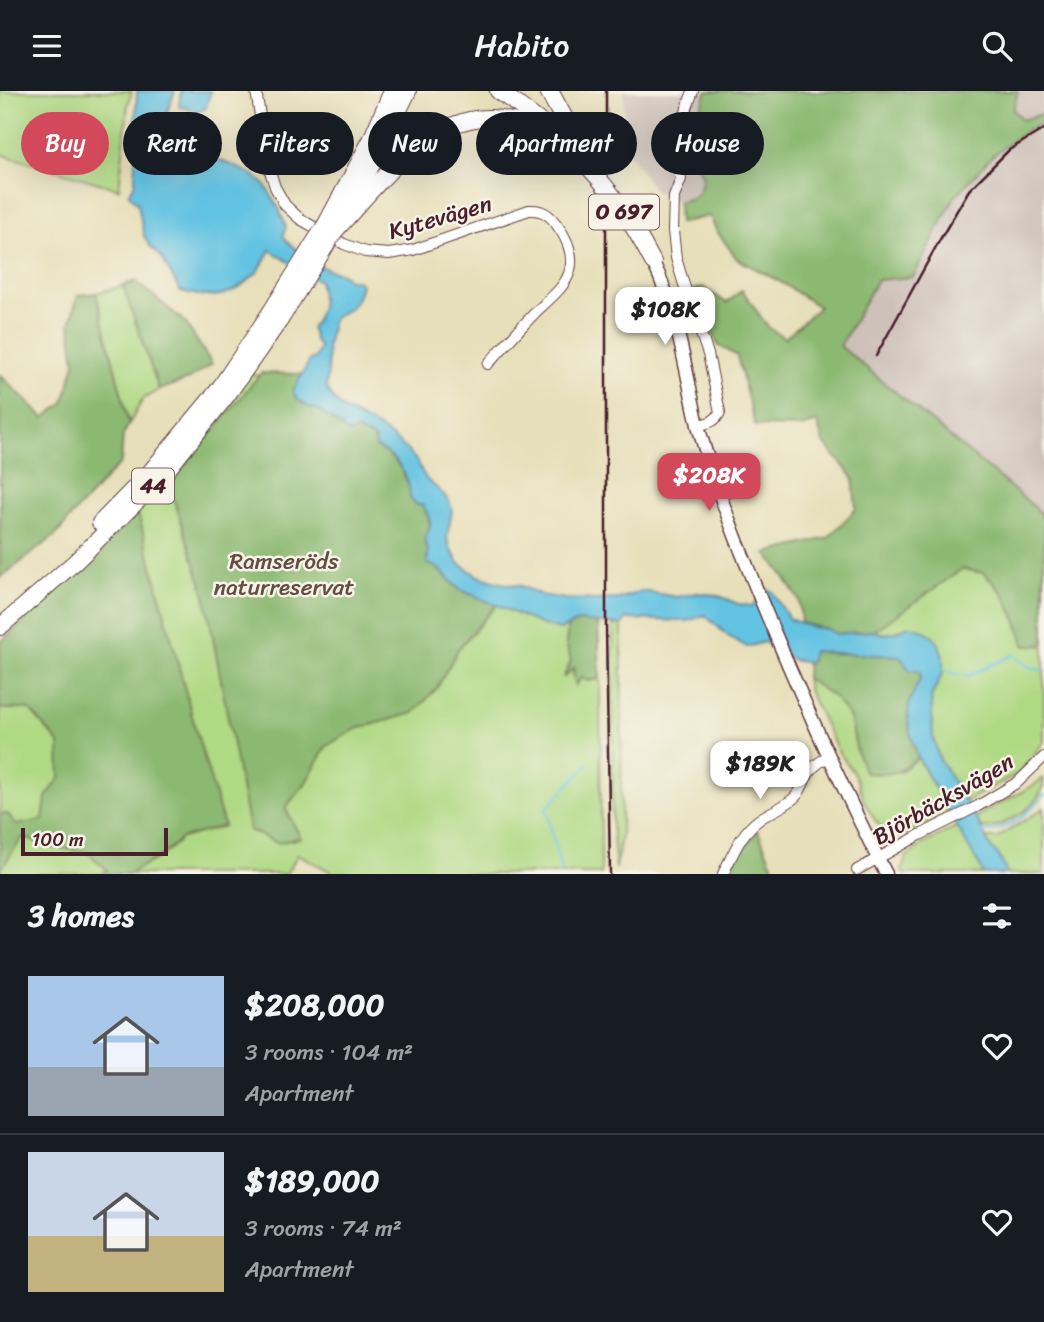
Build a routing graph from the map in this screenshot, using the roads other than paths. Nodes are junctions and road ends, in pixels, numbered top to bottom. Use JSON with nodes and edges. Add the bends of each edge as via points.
{"nodes":[{"id":1,"x":256,"y":91,"type":"edge"},
{"id":2,"x":392,"y":91,"type":"edge"},
{"id":3,"x":408,"y":91,"type":"edge"},
{"id":4,"x":498,"y":91,"type":"edge"},
{"id":5,"x":516,"y":91,"type":"edge"},
{"id":6,"x":549,"y":91,"type":"edge"},
{"id":7,"x":693,"y":91,"type":"edge"},
{"id":8,"x":528,"y":112,"type":"edge"},
{"id":9,"x":543,"y":112,"type":"edge"},
{"id":10,"x":558,"y":112,"type":"edge"},
{"id":11,"x":476,"y":119,"type":"edge"},
{"id":12,"x":605,"y":175,"type":"edge"},
{"id":13,"x":330,"y":228,"type":"junction"},
{"id":14,"x":653,"y":262,"type":"joint"},
{"id":15,"x":275,"y":317,"type":"junction"},
{"id":16,"x":488,"y":364,"type":"dead end"},
{"id":17,"x":698,"y":425,"type":"junction"},
{"id":18,"x":0,"y":613,"type":"edge"},
{"id":19,"x":0,"y":627,"type":"edge"},
{"id":20,"x":828,"y":757,"type":"junction"},
{"id":21,"x":1044,"y":757,"type":"edge"},
{"id":22,"x":878,"y":859,"type":"junction"},
{"id":23,"x":857,"y":870,"type":"dead end"},
{"id":24,"x":723,"y":874,"type":"edge"},
{"id":25,"x":886,"y":874,"type":"edge"}],
"edges":[{"from":1,"to":16,"type":"street","name":"Kytevägen","via":[[268,165],[285,205],[344,244],[389,254],[529,210],[539,209],[550,216],[569,247],[570,271],[565,282]]},
{"from":2,"to":13,"type":"main road","number":"44"},
{"from":3,"to":13,"type":"main road","number":"44","via":[[380,150]]},
{"from":4,"to":8,"type":"main road","number":"O 697"},
{"from":5,"to":9,"type":"main road"},
{"from":6,"to":10,"type":"highway","number":"O 697"},
{"from":7,"to":17,"type":"street","via":[[676,160],[681,179],[672,213],[677,258],[708,354],[720,412]]},
{"from":11,"to":13,"type":"main road","via":[[429,138]]},
{"from":12,"to":14,"type":"main road","number":"O 697","via":[[645,238]]},
{"from":13,"to":15,"type":"main road","number":"44","bridge":true},
{"from":14,"to":17,"type":"street","number":"O 697","via":[[680,338]]},
{"from":15,"to":18,"type":"main road","number":"44","via":[[151,471],[69,554]]},
{"from":15,"to":19,"type":"main road","number":"44","via":[[229,394],[159,480]]},
{"from":17,"to":20,"type":"street","number":"O 697","via":[[756,588]]},
{"from":20,"to":22,"type":"street","number":"O 697"},
{"from":20,"to":24,"type":"street","via":[[811,769],[795,798],[750,827]]},
{"from":21,"to":22,"type":"street","name":"Björbäcksvägen","via":[[1018,782]]},
{"from":22,"to":23,"type":"street","name":"Björbäcksvägen"},
{"from":22,"to":25,"type":"street","number":"O 697"}]}
